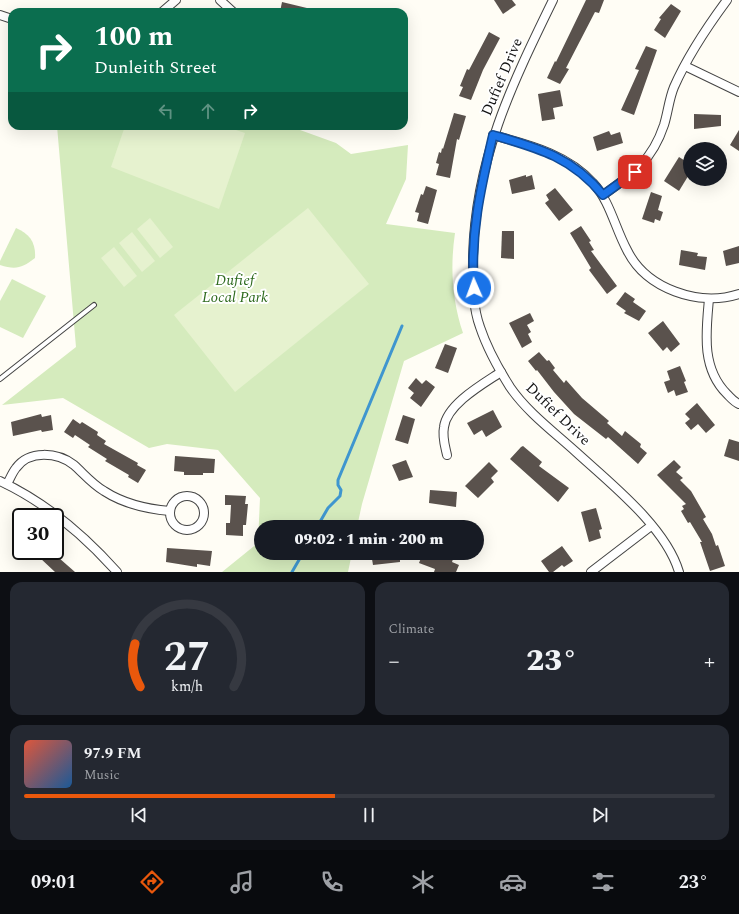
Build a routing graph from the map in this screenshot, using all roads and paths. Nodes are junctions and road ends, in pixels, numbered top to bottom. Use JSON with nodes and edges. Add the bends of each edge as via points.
{"nodes":[{"id":1,"x":176,"y":0,"type":"edge"},
{"id":2,"x":220,"y":0,"type":"edge"},
{"id":3,"x":553,"y":0,"type":"edge"},
{"id":4,"x":727,"y":0,"type":"edge"},
{"id":5,"x":167,"y":8,"type":"edge"},
{"id":6,"x":229,"y":8,"type":"edge"},
{"id":7,"x":685,"y":66,"type":"junction"},
{"id":8,"x":739,"y":92,"type":"edge"},
{"id":9,"x":493,"y":135,"type":"junction"},
{"id":10,"x":603,"y":195,"type":"junction"},
{"id":11,"x":739,"y":294,"type":"edge"},
{"id":12,"x":709,"y":299,"type":"junction"},
{"id":13,"x":94,"y":305,"type":"dead end"},
{"id":14,"x":501,"y":372,"type":"junction"},
{"id":15,"x":0,"y":379,"type":"edge"},
{"id":16,"x":739,"y":404,"type":"edge"},
{"id":17,"x":447,"y":455,"type":"dead end"},
{"id":18,"x":3,"y":483,"type":"edge"},
{"id":19,"x":170,"y":511,"type":"junction"},
{"id":20,"x":651,"y":526,"type":"junction"},
{"id":21,"x":117,"y":572,"type":"edge"},
{"id":22,"x":591,"y":572,"type":"edge"},
{"id":23,"x":679,"y":572,"type":"edge"}],
"edges":[{"from":1,"to":5,"type":"street"},
{"from":2,"to":6,"type":"street"},
{"from":3,"to":9,"type":"street","name":"Dufief Drive","via":[[512,85]]},
{"from":4,"to":7,"type":"street","via":[[704,32]]},
{"from":7,"to":8,"type":"street"},
{"from":7,"to":10,"type":"street","via":[[674,87],[663,126],[651,153],[635,172]]},
{"from":9,"to":10,"type":"street","via":[[540,149],[564,160],[592,182]]},
{"from":9,"to":14,"type":"street","name":"Dufief Drive","via":[[478,200],[473,237],[473,275],[474,301],[480,327]]},
{"from":10,"to":12,"type":"street","via":[[627,251],[651,279],[682,294]]},
{"from":11,"to":12,"type":"street"},
{"from":12,"to":16,"type":"street","via":[[706,336],[708,357],[722,388]]},
{"from":13,"to":15,"type":"lane"},
{"from":14,"to":17,"type":"street","via":[[465,397],[450,413],[444,426]]},
{"from":14,"to":20,"type":"street","name":"Dufief Drive","via":[[532,413],[635,504]]},
{"from":18,"to":19,"type":"street","via":[[16,467],[27,459],[49,455],[72,464],[89,481],[118,499],[146,509]]},
{"from":18,"to":21,"type":"street","via":[[31,497],[70,526]]},
{"from":19,"to":19,"type":"street","via":[[173,522],[187,530],[198,526],[204,517],[200,501],[190,496],[179,498]]},
{"from":20,"to":22,"type":"street"},
{"from":20,"to":23,"type":"street","name":"Dufief Drive","via":[[665,544]]}]}
